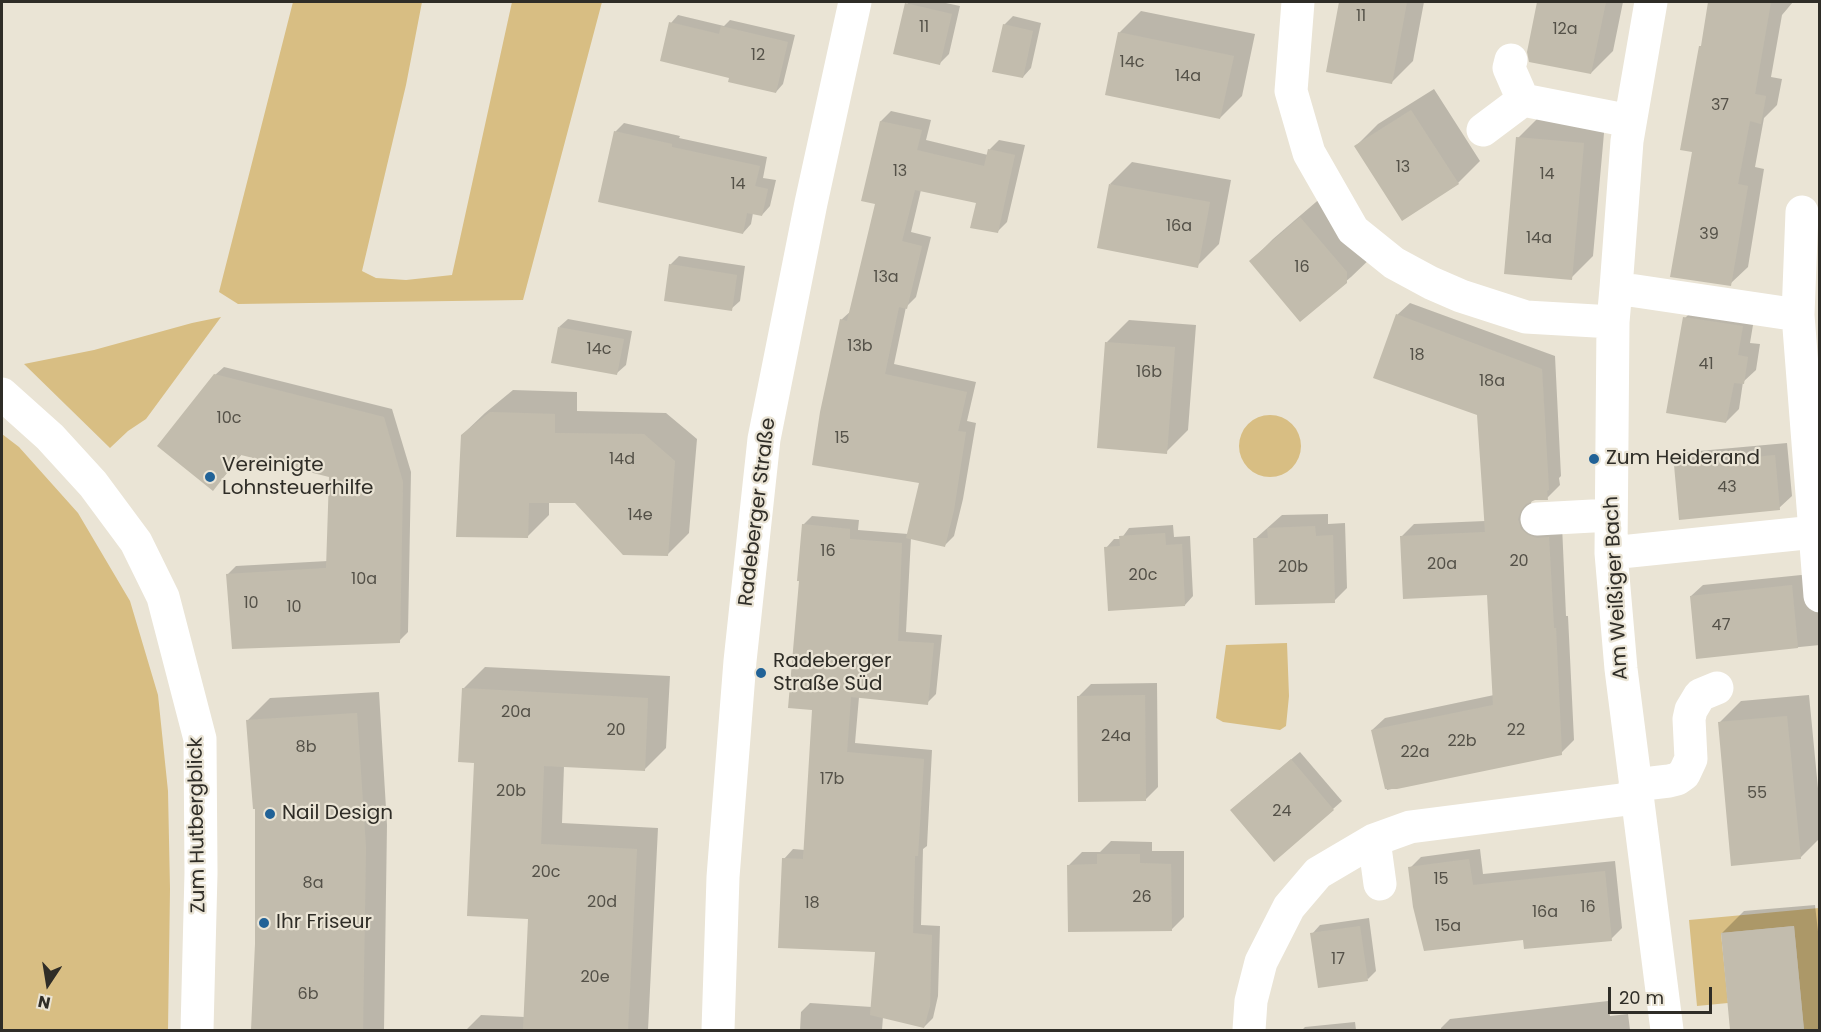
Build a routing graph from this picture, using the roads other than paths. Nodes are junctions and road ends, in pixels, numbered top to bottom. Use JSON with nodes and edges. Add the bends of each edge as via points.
{"nodes":[{"id":1,"x":855,"y":2,"type":"edge"},
{"id":2,"x":1298,"y":2,"type":"edge"},
{"id":3,"x":1651,"y":2,"type":"edge"},
{"id":4,"x":1511,"y":60,"type":"dead end"},
{"id":5,"x":1523,"y":100,"type":"junction"},
{"id":6,"x":1630,"y":121,"type":"junction"},
{"id":7,"x":1483,"y":130,"type":"dead end"},
{"id":8,"x":1802,"y":212,"type":"dead end"},
{"id":9,"x":1616,"y":288,"type":"junction"},
{"id":10,"x":1798,"y":315,"type":"junction"},
{"id":11,"x":1613,"y":322,"type":"junction"},
{"id":12,"x":2,"y":394,"type":"edge"},
{"id":13,"x":1611,"y":515,"type":"junction"},
{"id":14,"x":1537,"y":519,"type":"dead end"},
{"id":15,"x":1815,"y":532,"type":"junction"},
{"id":16,"x":1611,"y":553,"type":"junction"},
{"id":17,"x":1820,"y":596,"type":"edge"},
{"id":18,"x":1717,"y":688,"type":"dead end"},
{"id":19,"x":1635,"y":791,"type":"junction"},
{"id":20,"x":1374,"y":840,"type":"junction"},
{"id":21,"x":1380,"y":884,"type":"dead end"},
{"id":22,"x":197,"y":1030,"type":"edge"},
{"id":23,"x":718,"y":1030,"type":"edge"},
{"id":24,"x":1249,"y":1030,"type":"edge"},
{"id":25,"x":1667,"y":1030,"type":"edge"}],
"edges":[{"from":1,"to":23,"type":"street","name":"Radeberger Straße","via":[[764,439],[740,661],[723,877]]},
{"from":2,"to":11,"type":"street","via":[[1291,91],[1309,153],[1353,230],[1394,263],[1461,296],[1526,317]]},
{"from":3,"to":6,"type":"street","name":"Am Weißiger Bach"},
{"from":4,"to":5,"type":"street","via":[[1509,68]]},
{"from":5,"to":6,"type":"street"},
{"from":5,"to":7,"type":"street"},
{"from":6,"to":9,"type":"street","name":"Am Weißiger Bach"},
{"from":8,"to":10,"type":"street"},
{"from":9,"to":10,"type":"street"},
{"from":9,"to":11,"type":"street","name":"Am Weißiger Bach"},
{"from":10,"to":15,"type":"street"},
{"from":11,"to":13,"type":"street","name":"Am Weißiger Bach"},
{"from":12,"to":22,"type":"street","name":"Zum Hutbergblick","via":[[50,437],[93,484],[136,542],[163,597],[200,739]]},
{"from":13,"to":14,"type":"street"},
{"from":13,"to":16,"type":"street","name":"Am Weißiger Bach"},
{"from":15,"to":16,"type":"street"},
{"from":15,"to":17,"type":"street"},
{"from":16,"to":19,"type":"street","name":"Am Weißiger Bach"},
{"from":18,"to":19,"type":"street","via":[[1700,695],[1691,710],[1691,759],[1684,774]]},
{"from":19,"to":20,"type":"street","via":[[1410,827]]},
{"from":19,"to":25,"type":"street","name":"Am Weißiger Bach"},
{"from":20,"to":21,"type":"street"},
{"from":20,"to":24,"type":"street","via":[[1318,873],[1289,907],[1261,962],[1251,1001]]}]}
